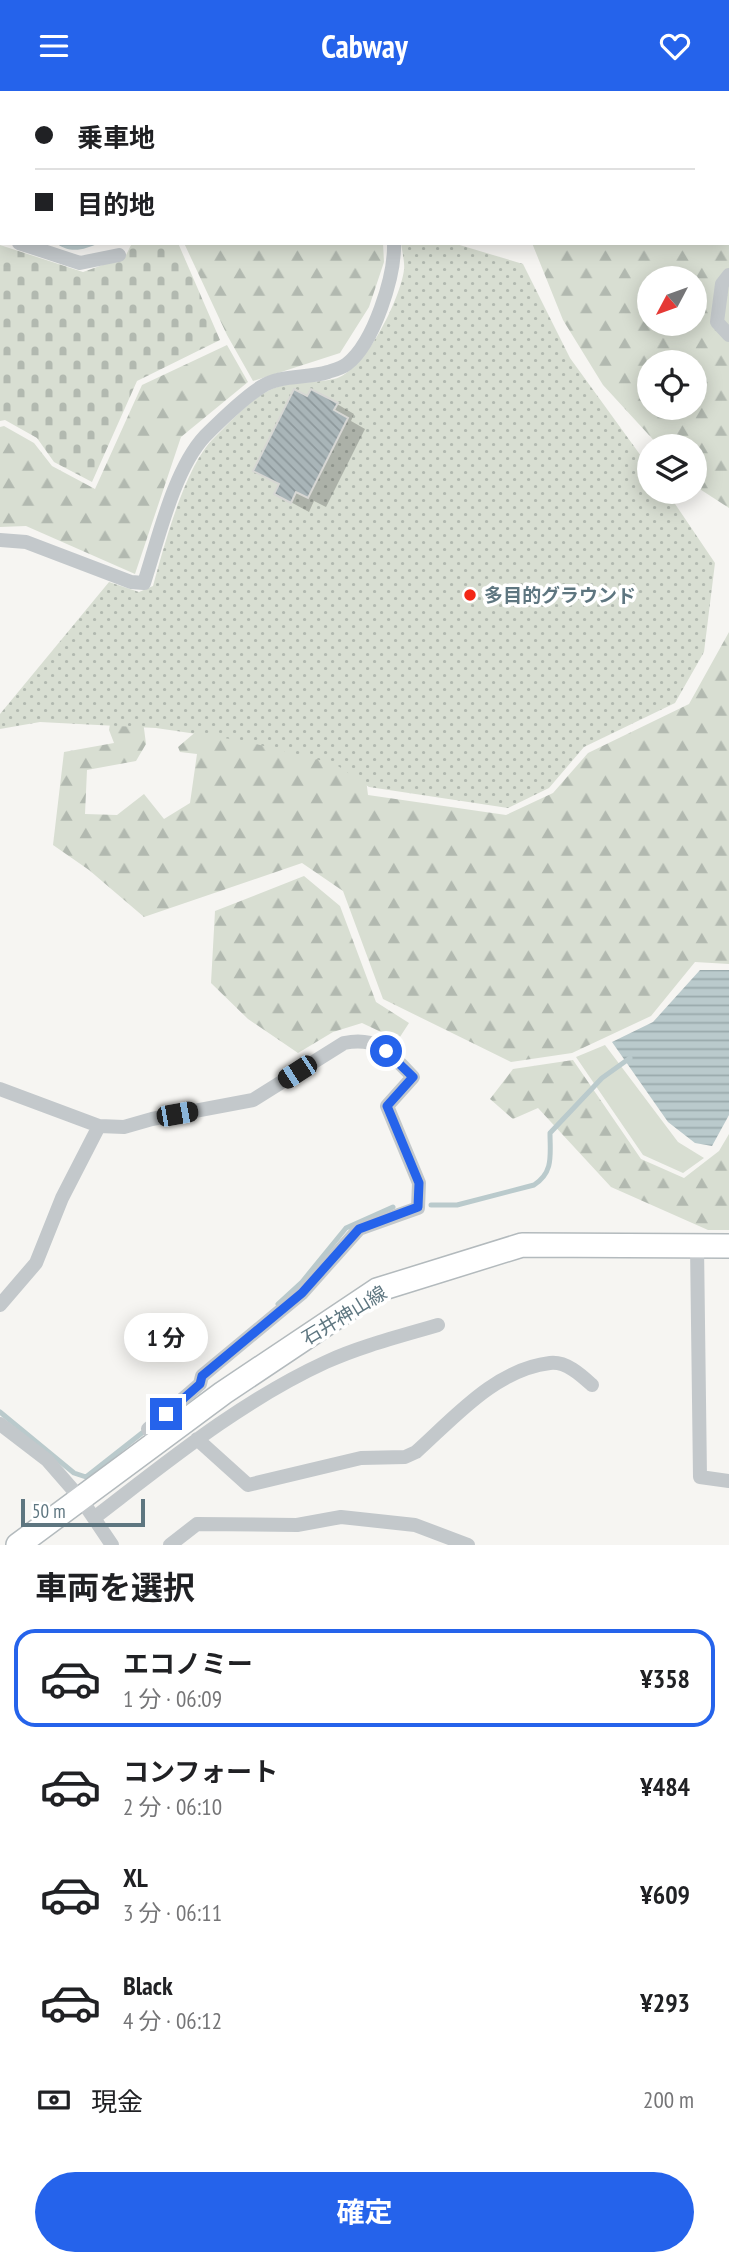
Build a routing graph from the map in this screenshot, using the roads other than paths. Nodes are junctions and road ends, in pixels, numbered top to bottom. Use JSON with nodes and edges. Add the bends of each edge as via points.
{"nodes":[{"id":1,"x":25,"y":245,"type":"edge"},
{"id":2,"x":394,"y":245,"type":"edge"},
{"id":3,"x":119,"y":255,"type":"dead end"},
{"id":4,"x":729,"y":275,"type":"edge"},
{"id":5,"x":729,"y":335,"type":"edge"},
{"id":6,"x":0,"y":540,"type":"edge"},
{"id":7,"x":0,"y":1089,"type":"edge"},
{"id":8,"x":99,"y":1126,"type":"junction"},
{"id":9,"x":697,"y":1245,"type":"junction"},
{"id":10,"x":729,"y":1246,"type":"edge"},
{"id":11,"x":0,"y":1305,"type":"edge"},
{"id":12,"x":438,"y":1325,"type":"dead end"},
{"id":13,"x":592,"y":1385,"type":"dead end"},
{"id":14,"x":0,"y":1424,"type":"edge"},
{"id":15,"x":197,"y":1439,"type":"junction"},
{"id":16,"x":158,"y":1441,"type":"junction"},
{"id":17,"x":729,"y":1481,"type":"edge"},
{"id":18,"x":87,"y":1508,"type":"junction"},
{"id":19,"x":18,"y":1545,"type":"edge"},
{"id":20,"x":112,"y":1545,"type":"edge"},
{"id":21,"x":170,"y":1545,"type":"edge"},
{"id":22,"x":468,"y":1545,"type":"edge"}],
"edges":[{"from":1,"to":3,"type":"street","via":[[80,263]]},
{"from":2,"to":6,"type":"street","via":[[394,270],[386,298],[357,354],[346,365],[324,373],[278,379],[261,387],[203,438],[186,466],[144,583],[26,541]]},
{"from":4,"to":5,"type":"street","via":[[722,284],[717,321]]},
{"from":7,"to":8,"type":"street"},
{"from":8,"to":11,"type":"street","via":[[62,1198],[36,1263]]},
{"from":8,"to":16,"type":"street","via":[[124,1128],[253,1100],[344,1043],[361,1039],[374,1041],[413,1077],[387,1106],[419,1183],[418,1207],[359,1229],[302,1293],[202,1376],[200,1384],[148,1429]]},
{"from":9,"to":10,"type":"main road","name":"石井神山線"},
{"from":9,"to":16,"type":"main road","name":"石井神山線","via":[[522,1245],[377,1290]]},
{"from":9,"to":17,"type":"street","via":[[699,1477]]},
{"from":12,"to":15,"type":"street","via":[[326,1362]]},
{"from":13,"to":15,"type":"street","via":[[575,1370],[551,1363],[496,1382],[405,1457],[361,1458],[248,1485]]},
{"from":14,"to":18,"type":"street","via":[[47,1460]]},
{"from":15,"to":18,"type":"street"},
{"from":16,"to":18,"type":"main road","name":"石井神山線"},
{"from":18,"to":19,"type":"main road","name":"石井神山線"},
{"from":18,"to":20,"type":"street"},
{"from":21,"to":22,"type":"street","via":[[197,1524],[297,1525],[341,1517],[415,1525]]}]}
